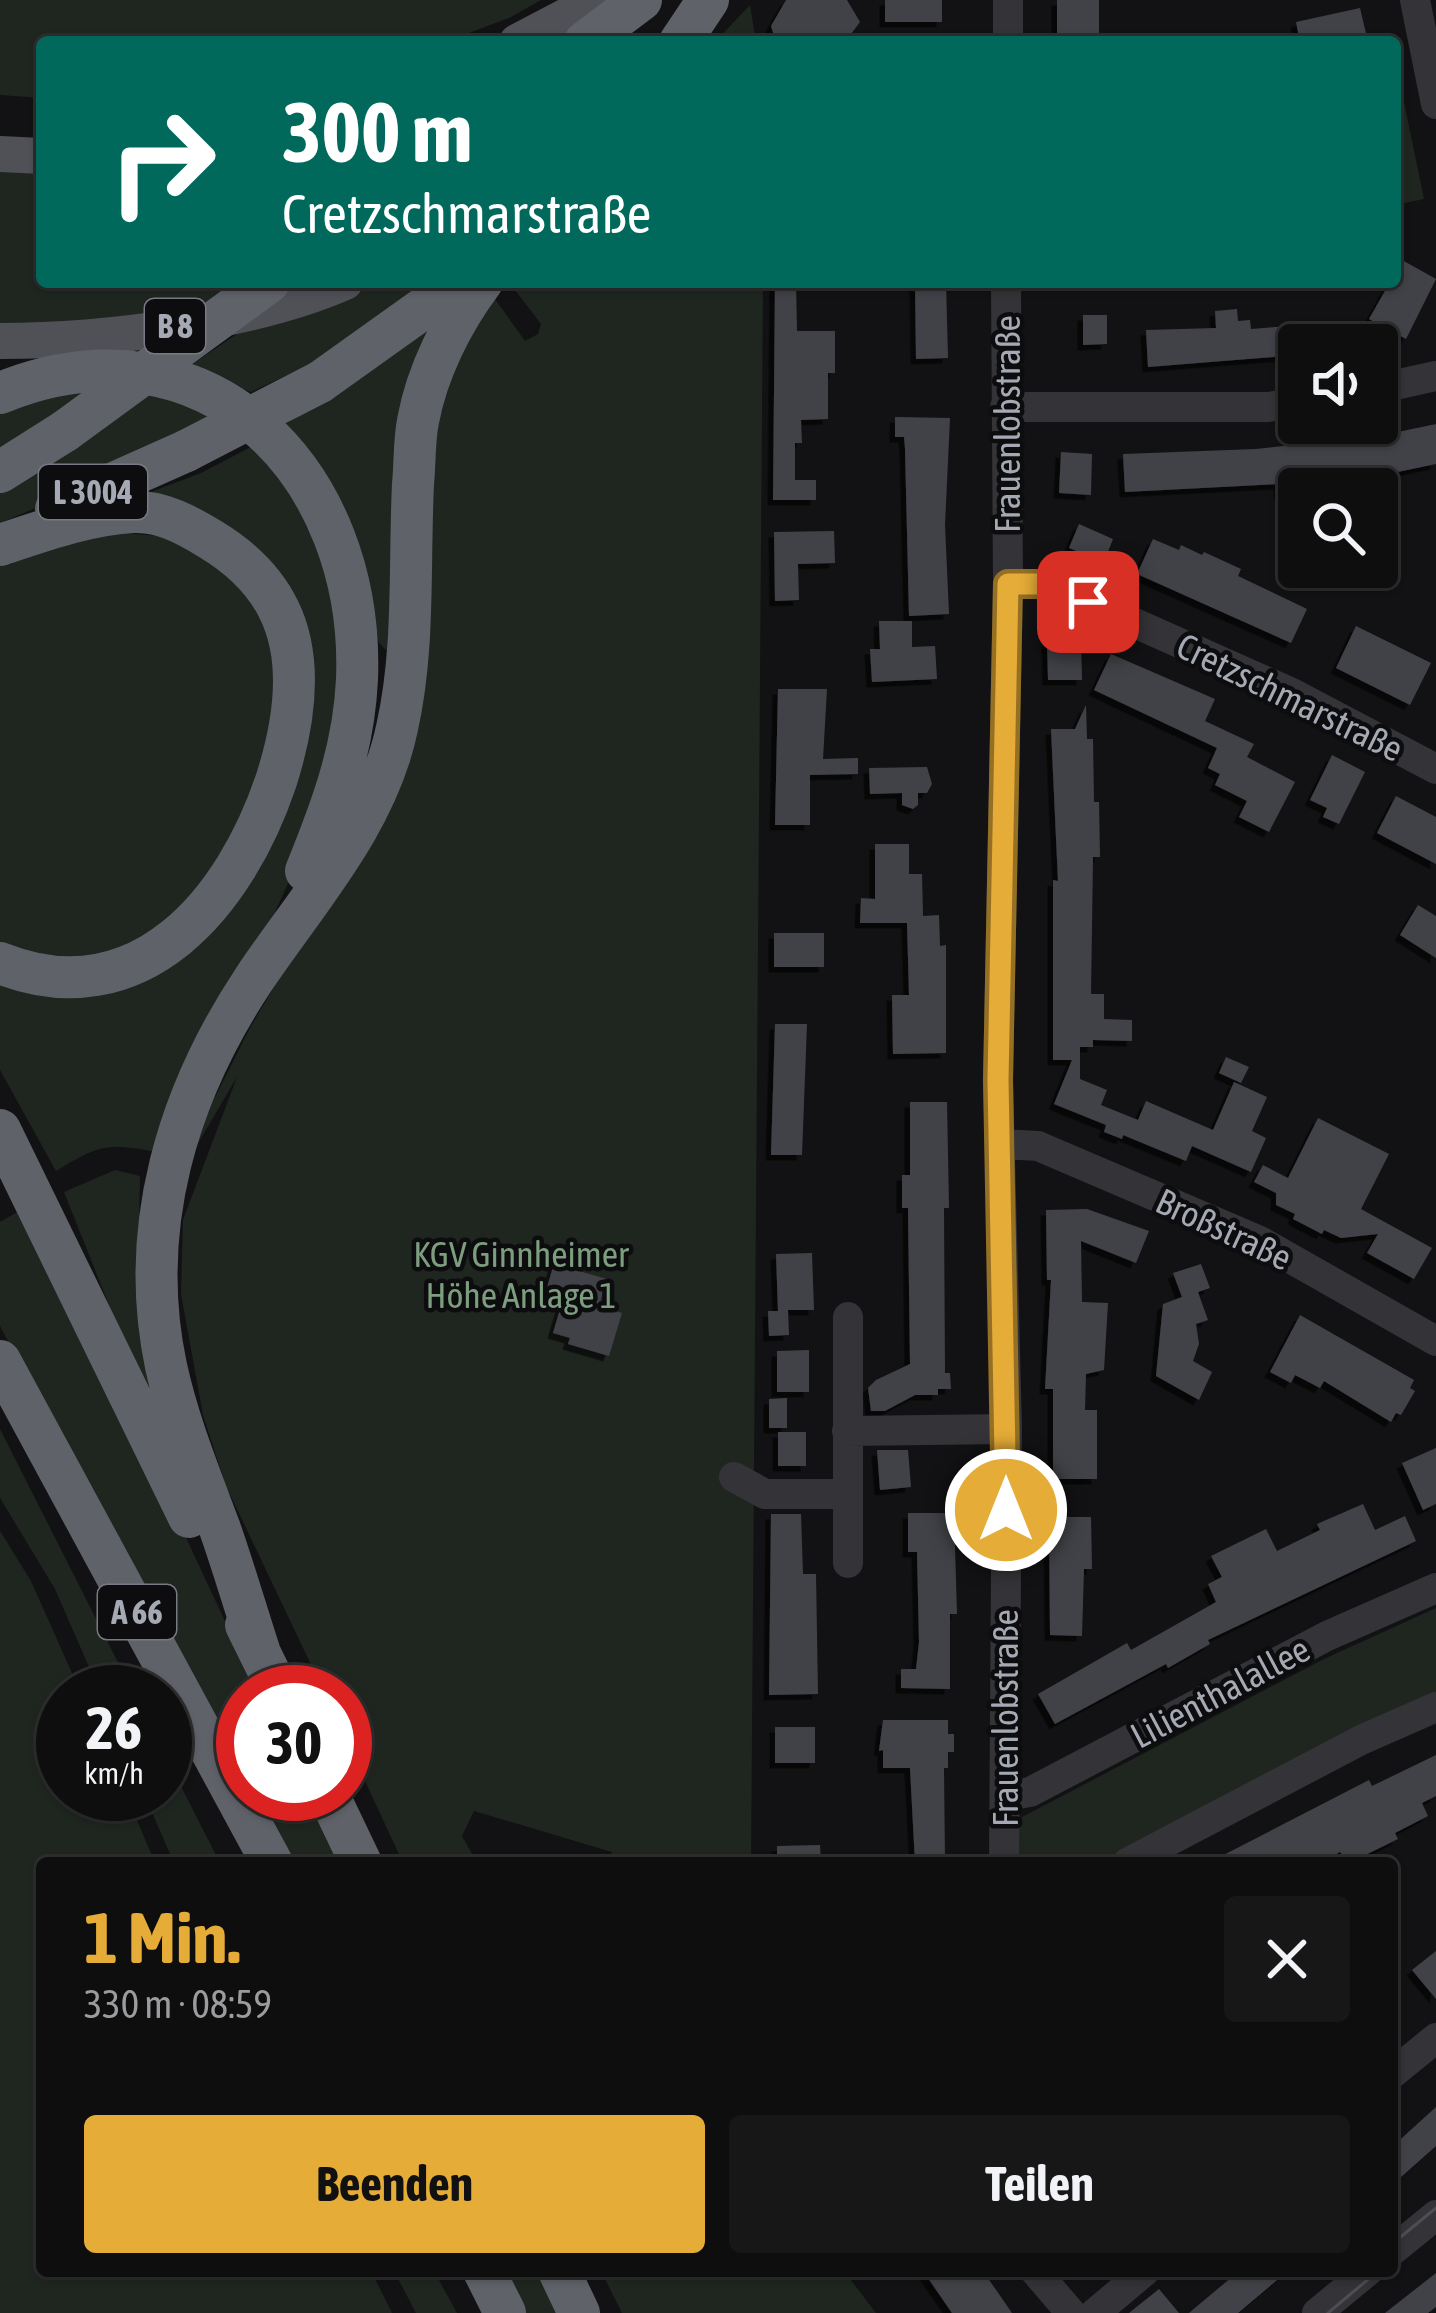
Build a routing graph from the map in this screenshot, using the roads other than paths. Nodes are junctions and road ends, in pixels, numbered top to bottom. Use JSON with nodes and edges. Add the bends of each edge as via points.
{"nodes":[{"id":1,"x":597,"y":0,"type":"edge"},
{"id":2,"x":641,"y":0,"type":"edge"},
{"id":3,"x":698,"y":0,"type":"edge"},
{"id":4,"x":708,"y":0,"type":"edge"},
{"id":5,"x":1008,"y":0,"type":"edge"},
{"id":6,"x":1415,"y":0,"type":"edge"},
{"id":7,"x":528,"y":36,"type":"edge"},
{"id":8,"x":593,"y":36,"type":"edge"},
{"id":9,"x":665,"y":36,"type":"edge"},
{"id":10,"x":684,"y":36,"type":"edge"},
{"id":11,"x":1008,"y":36,"type":"edge"},
{"id":12,"x":1436,"y":104,"type":"edge"},
{"id":13,"x":0,"y":154,"type":"edge"},
{"id":14,"x":36,"y":156,"type":"edge"},
{"id":15,"x":261,"y":288,"type":"edge"},
{"id":16,"x":325,"y":288,"type":"edge"},
{"id":17,"x":452,"y":288,"type":"edge"},
{"id":18,"x":478,"y":288,"type":"edge"},
{"id":19,"x":1006,"y":288,"type":"edge"},
{"id":20,"x":0,"y":340,"type":"edge"},
{"id":21,"x":1436,"y":376,"type":"edge"},
{"id":22,"x":1398,"y":384,"type":"edge"},
{"id":23,"x":0,"y":393,"type":"edge"},
{"id":24,"x":1278,"y":405,"type":"edge"},
{"id":25,"x":1005,"y":407,"type":"junction"},
{"id":26,"x":0,"y":472,"type":"edge"},
{"id":27,"x":0,"y":534,"type":"edge"},
{"id":28,"x":0,"y":545,"type":"edge"},
{"id":29,"x":1008,"y":584,"type":"junction"},
{"id":30,"x":1436,"y":769,"type":"edge"},
{"id":31,"x":0,"y":963,"type":"edge"},
{"id":32,"x":254,"y":980,"type":"junction"},
{"id":33,"x":1001,"y":1144,"type":"junction"},
{"id":34,"x":8,"y":1146,"type":"edge"},
{"id":35,"x":848,"y":1317,"type":"dead end"},
{"id":36,"x":1436,"y":1341,"type":"edge"},
{"id":37,"x":0,"y":1361,"type":"edge"},
{"id":38,"x":1006,"y":1429,"type":"junction"},
{"id":39,"x":847,"y":1431,"type":"junction"},
{"id":40,"x":734,"y":1477,"type":"dead end"},
{"id":41,"x":848,"y":1495,"type":"junction"},
{"id":42,"x":848,"y":1563,"type":"dead end"},
{"id":43,"x":1436,"y":1588,"type":"edge"},
{"id":44,"x":259,"y":1650,"type":"junction"},
{"id":45,"x":266,"y":1665,"type":"edge"},
{"id":46,"x":1436,"y":1707,"type":"edge"},
{"id":47,"x":1005,"y":1796,"type":"junction"},
{"id":48,"x":341,"y":1821,"type":"edge"},
{"id":49,"x":269,"y":1857,"type":"edge"},
{"id":50,"x":358,"y":1857,"type":"edge"},
{"id":51,"x":1004,"y":1857,"type":"edge"},
{"id":52,"x":1138,"y":1857,"type":"edge"},
{"id":53,"x":1436,"y":2038,"type":"edge"},
{"id":54,"x":1398,"y":2069,"type":"edge"},
{"id":55,"x":1436,"y":2215,"type":"edge"},
{"id":56,"x":1398,"y":2246,"type":"edge"},
{"id":57,"x":487,"y":2277,"type":"edge"},
{"id":58,"x":562,"y":2277,"type":"edge"},
{"id":59,"x":1040,"y":2277,"type":"edge"},
{"id":60,"x":1137,"y":2277,"type":"edge"},
{"id":61,"x":1361,"y":2277,"type":"edge"},
{"id":62,"x":506,"y":2313,"type":"edge"},
{"id":63,"x":579,"y":2313,"type":"edge"},
{"id":64,"x":1071,"y":2313,"type":"edge"},
{"id":65,"x":1095,"y":2313,"type":"edge"},
{"id":66,"x":1317,"y":2313,"type":"edge"}],
"edges":[{"from":1,"to":7,"type":"main road"},
{"from":2,"to":8,"type":"highway"},
{"from":3,"to":9,"type":"main road"},
{"from":4,"to":10,"type":"highway"},
{"from":5,"to":11,"type":"street"},
{"from":6,"to":12,"type":"street"},
{"from":13,"to":14,"type":"main road"},
{"from":15,"to":26,"type":"highway","number":"L 3004","bridge":true},
{"from":16,"to":20,"type":"main road","number":"B 8","via":[[181,325]]},
{"from":17,"to":27,"type":"highway","number":"L 3004","bridge":true,"via":[[320,382]]},
{"from":18,"to":32,"type":"highway","via":[[428,382],[417,424],[410,628],[397,733],[346,847]]},
{"from":19,"to":25,"type":"street","name":"Frauenlobstraße"},
{"from":21,"to":22,"type":"street"},
{"from":23,"to":32,"type":"highway","via":[[54,376],[113,371],[183,380],[235,405],[274,440],[331,528],[355,628],[350,747],[296,897]]},
{"from":24,"to":25,"type":"street"},
{"from":25,"to":29,"type":"street","name":"Frauenlobstraße"},
{"from":28,"to":31,"type":"highway","via":[[137,512],[178,520],[237,555],[261,580],[281,613],[295,689],[286,750],[260,828],[224,891],[185,932],[113,972],[74,977]]},
{"from":29,"to":30,"type":"street","name":"Cretzschmarstraße","via":[[1047,584],[1292,693]]},
{"from":29,"to":33,"type":"street","name":"Frauenlobstraße"},
{"from":32,"to":44,"type":"highway","via":[[178,1133],[161,1196],[155,1269],[179,1417]]},
{"from":33,"to":36,"type":"street","name":"Broßstraße","via":[[1038,1146],[1260,1241]]},
{"from":33,"to":38,"type":"street","name":"Frauenlobstraße"},
{"from":34,"to":44,"type":"highway","number":"A 66"},
{"from":35,"to":39,"type":"street"},
{"from":37,"to":49,"type":"highway","number":"A 66"},
{"from":38,"to":39,"type":"street"},
{"from":38,"to":47,"type":"street","name":"Frauenlobstraße"},
{"from":39,"to":41,"type":"street"},
{"from":40,"to":41,"type":"street","via":[[765,1494]]},
{"from":41,"to":42,"type":"street"},
{"from":43,"to":47,"type":"street","name":"Lilienthalallee","via":[[1327,1636],[1030,1792]]},
{"from":44,"to":45,"type":"highway","number":"A 66"},
{"from":46,"to":52,"type":"street"},
{"from":47,"to":51,"type":"street","name":"Frauenlobstraße"},
{"from":48,"to":50,"type":"highway"},
{"from":53,"to":54,"type":"street"},
{"from":55,"to":56,"type":"street"},
{"from":57,"to":62,"type":"highway"},
{"from":58,"to":63,"type":"highway"},
{"from":59,"to":64,"type":"street"},
{"from":60,"to":65,"type":"street"},
{"from":61,"to":66,"type":"street"}]}
